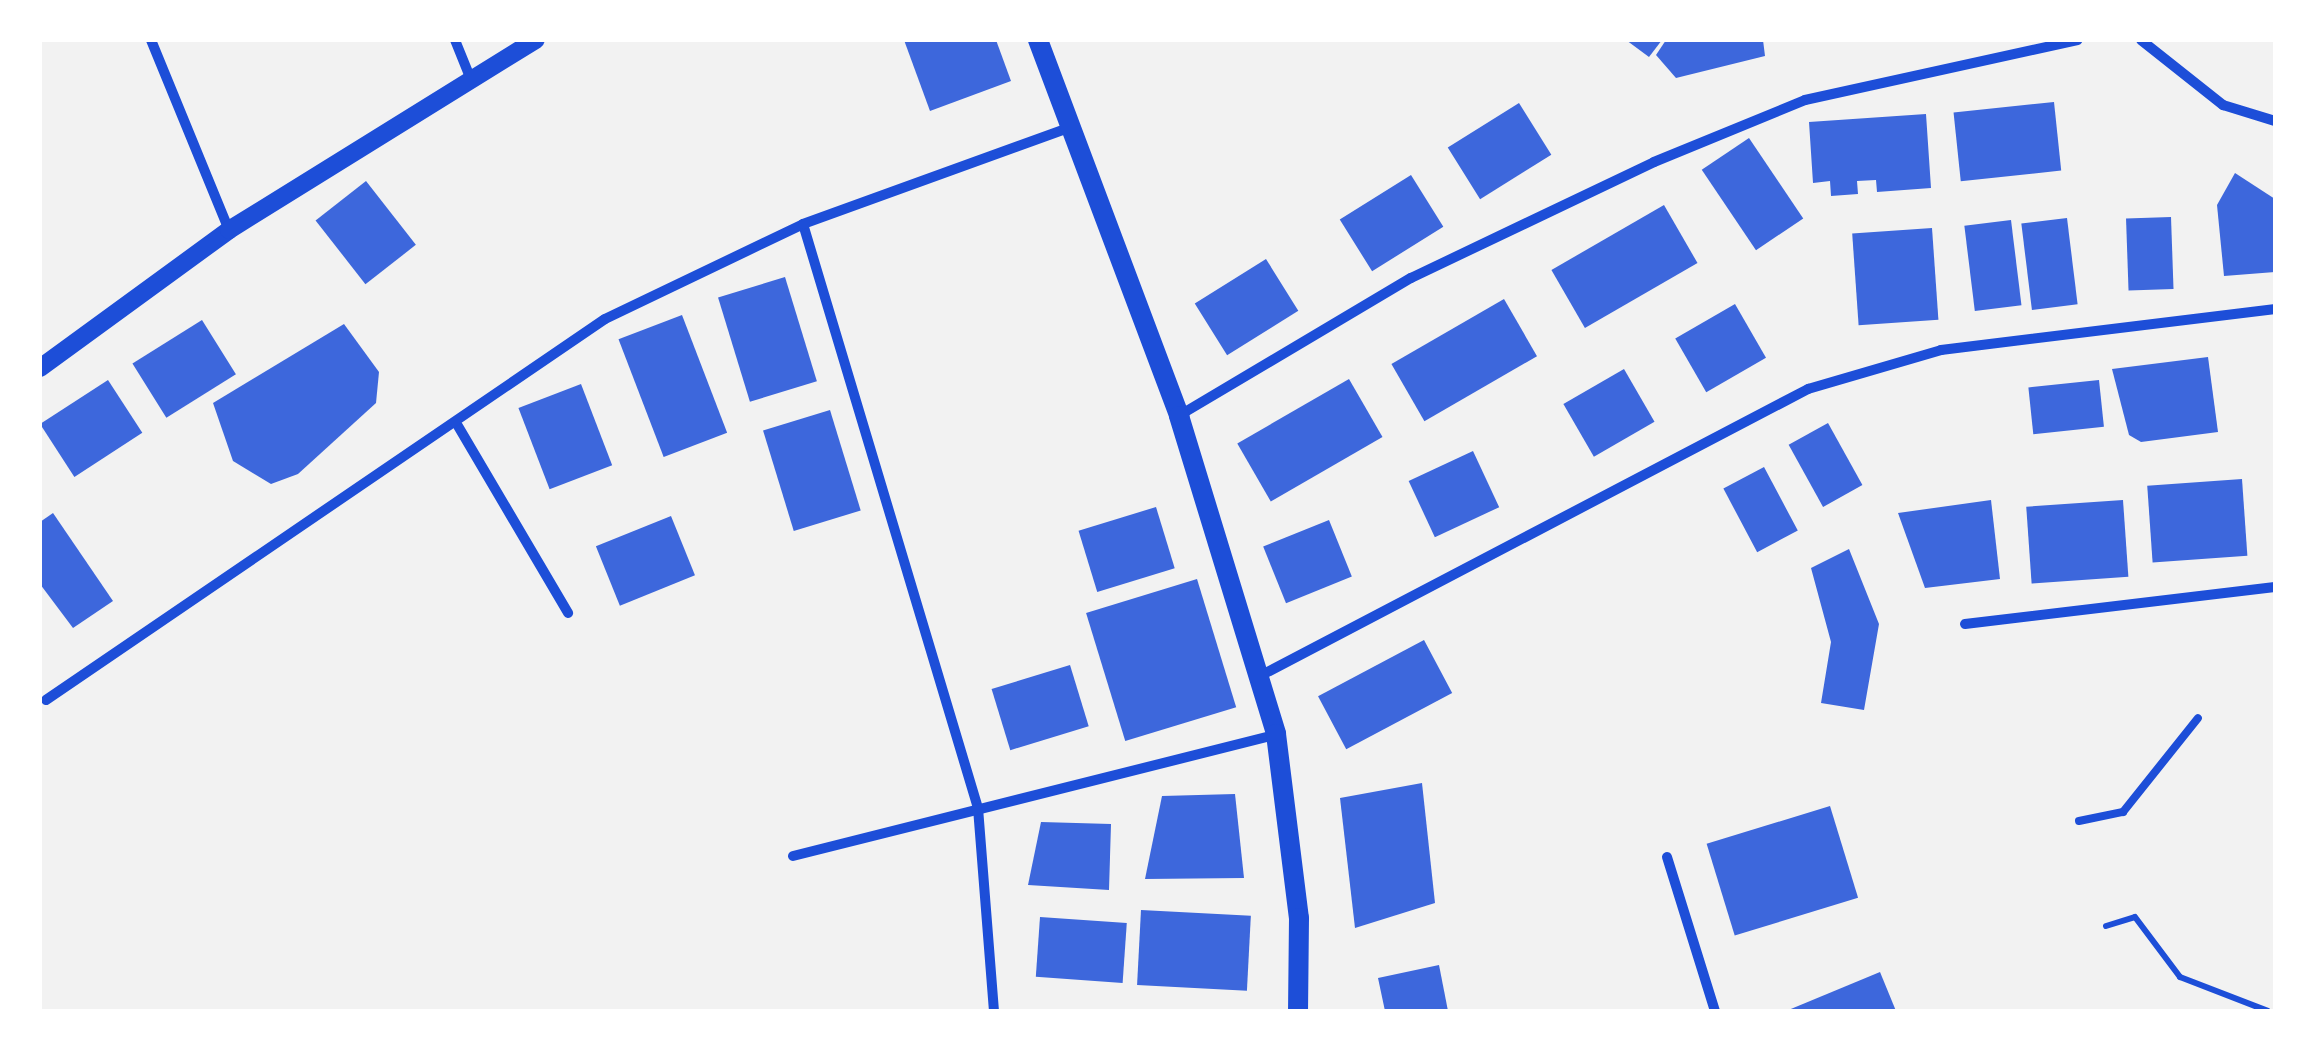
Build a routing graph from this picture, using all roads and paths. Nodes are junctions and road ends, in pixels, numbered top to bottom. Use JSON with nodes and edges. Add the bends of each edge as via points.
{"nodes":[{"id":1,"x":151,"y":40,"type":"edge"},
{"id":2,"x":456,"y":40,"type":"edge"},
{"id":3,"x":536,"y":40,"type":"edge"},
{"id":4,"x":1038,"y":40,"type":"edge"},
{"id":5,"x":2078,"y":40,"type":"edge"},
{"id":6,"x":2141,"y":40,"type":"edge"},
{"id":7,"x":470,"y":78,"type":"junction"},
{"id":8,"x":2275,"y":121,"type":"edge"},
{"id":9,"x":1076,"y":125,"type":"junction"},
{"id":10,"x":803,"y":224,"type":"junction"},
{"id":11,"x":229,"y":230,"type":"junction"},
{"id":12,"x":2275,"y":309,"type":"edge"},
{"id":13,"x":40,"y":368,"type":"edge"},
{"id":14,"x":1179,"y":416,"type":"junction"},
{"id":15,"x":458,"y":426,"type":"junction"},
{"id":16,"x":2275,"y":587,"type":"edge"},
{"id":17,"x":568,"y":613,"type":"dead end"},
{"id":18,"x":1966,"y":624,"type":"dead end"},
{"id":19,"x":1260,"y":676,"type":"junction"},
{"id":20,"x":46,"y":700,"type":"dead end"},
{"id":21,"x":2198,"y":718,"type":"dead end"},
{"id":22,"x":1276,"y":734,"type":"junction"},
{"id":23,"x":978,"y":808,"type":"junction"},
{"id":24,"x":2079,"y":821,"type":"dead end"},
{"id":25,"x":793,"y":856,"type":"dead end"},
{"id":26,"x":1666,"y":856,"type":"dead end"},
{"id":27,"x":2106,"y":926,"type":"dead end"},
{"id":28,"x":994,"y":1011,"type":"edge"},
{"id":29,"x":1298,"y":1011,"type":"edge"},
{"id":30,"x":1715,"y":1011,"type":"edge"},
{"id":31,"x":2268,"y":1011,"type":"edge"}],
"edges":[{"from":1,"to":11,"type":"street"},
{"from":2,"to":7,"type":"street"},
{"from":3,"to":7,"type":"street"},
{"from":4,"to":9,"type":"main road"},
{"from":5,"to":14,"type":"street","via":[[1805,100],[1654,162],[1411,278]]},
{"from":6,"to":8,"type":"street","via":[[2223,105]]},
{"from":7,"to":11,"type":"street"},
{"from":9,"to":10,"type":"street"},
{"from":9,"to":14,"type":"main road"},
{"from":10,"to":15,"type":"street","via":[[604,319]]},
{"from":10,"to":23,"type":"street"},
{"from":11,"to":13,"type":"street"},
{"from":12,"to":19,"type":"street","via":[[1940,350],[1808,388]]},
{"from":14,"to":19,"type":"main road"},
{"from":15,"to":17,"type":"street"},
{"from":15,"to":20,"type":"street"},
{"from":16,"to":18,"type":"street"},
{"from":19,"to":22,"type":"main road"},
{"from":21,"to":24,"type":"lane","via":[[2123,812]]},
{"from":22,"to":23,"type":"street"},
{"from":22,"to":29,"type":"main road","via":[[1299,918]]},
{"from":23,"to":25,"type":"street"},
{"from":23,"to":28,"type":"street"},
{"from":26,"to":30,"type":"street"},
{"from":27,"to":31,"type":"path","via":[[2135,917],[2180,977]]}]}
